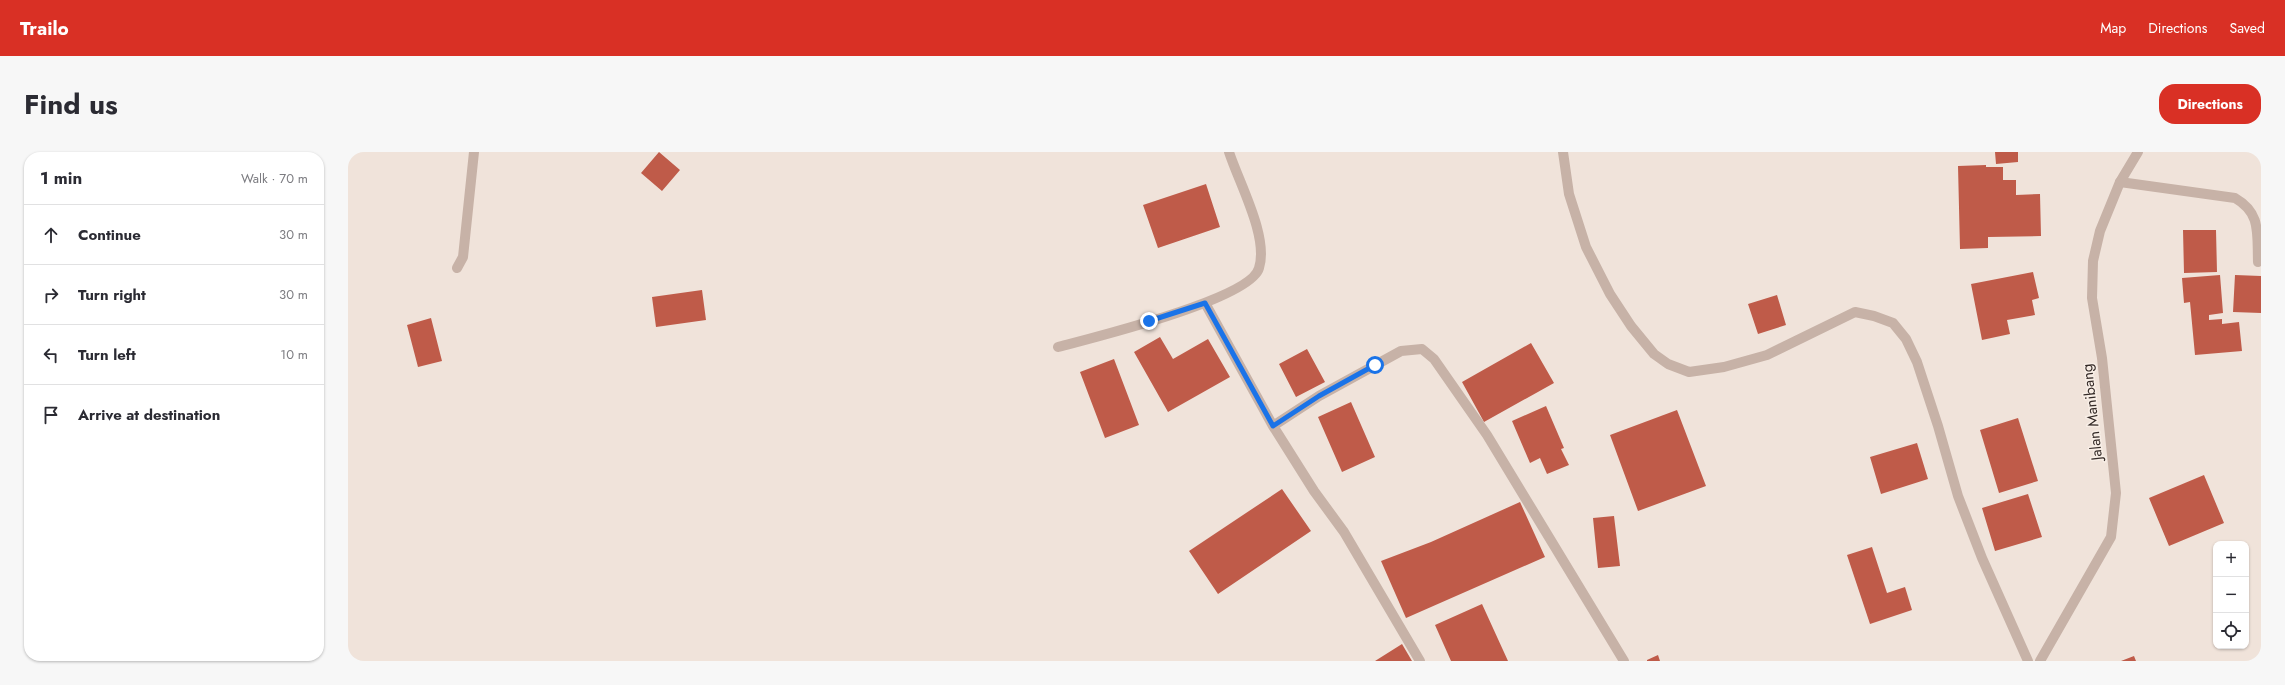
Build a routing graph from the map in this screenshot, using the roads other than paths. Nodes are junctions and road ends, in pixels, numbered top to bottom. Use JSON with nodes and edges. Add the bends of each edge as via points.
{"nodes":[{"id":1,"x":474,"y":152,"type":"edge"},
{"id":2,"x":1229,"y":152,"type":"edge"},
{"id":3,"x":1563,"y":152,"type":"edge"},
{"id":4,"x":2138,"y":152,"type":"edge"},
{"id":5,"x":2120,"y":182,"type":"junction"},
{"id":6,"x":2258,"y":262,"type":"dead end"},
{"id":7,"x":457,"y":268,"type":"dead end"},
{"id":8,"x":1205,"y":303,"type":"junction"},
{"id":9,"x":1058,"y":347,"type":"dead end"},
{"id":10,"x":1273,"y":426,"type":"junction"},
{"id":11,"x":1420,"y":661,"type":"edge"},
{"id":12,"x":1624,"y":661,"type":"edge"},
{"id":13,"x":2028,"y":661,"type":"edge"},
{"id":14,"x":2040,"y":661,"type":"edge"}],
"edges":[{"from":1,"to":7,"type":"street","via":[[463,257]]},
{"from":2,"to":8,"type":"street","via":[[1256,228],[1261,248],[1259,270],[1248,284]]},
{"from":3,"to":13,"type":"street","via":[[1569,194],[1586,247],[1610,294],[1631,326],[1654,354],[1668,364],[1689,372],[1767,355],[1855,312],[1893,323],[1906,339],[1917,362],[1958,496],[1982,558]]},
{"from":4,"to":5,"type":"street","name":"Jalan Manibang"},
{"from":5,"to":6,"type":"street","via":[[2235,198],[2249,204],[2257,216]]},
{"from":5,"to":14,"type":"street","name":"Jalan Manibang","via":[[2100,231],[2093,261],[2092,298],[2102,358],[2116,493],[2111,538]]},
{"from":8,"to":9,"type":"street"},
{"from":8,"to":10,"type":"street"},
{"from":10,"to":11,"type":"street","via":[[1314,491],[1344,532]]},
{"from":10,"to":12,"type":"street","via":[[1319,396],[1401,351],[1422,349],[1434,359],[1487,435]]}]}
